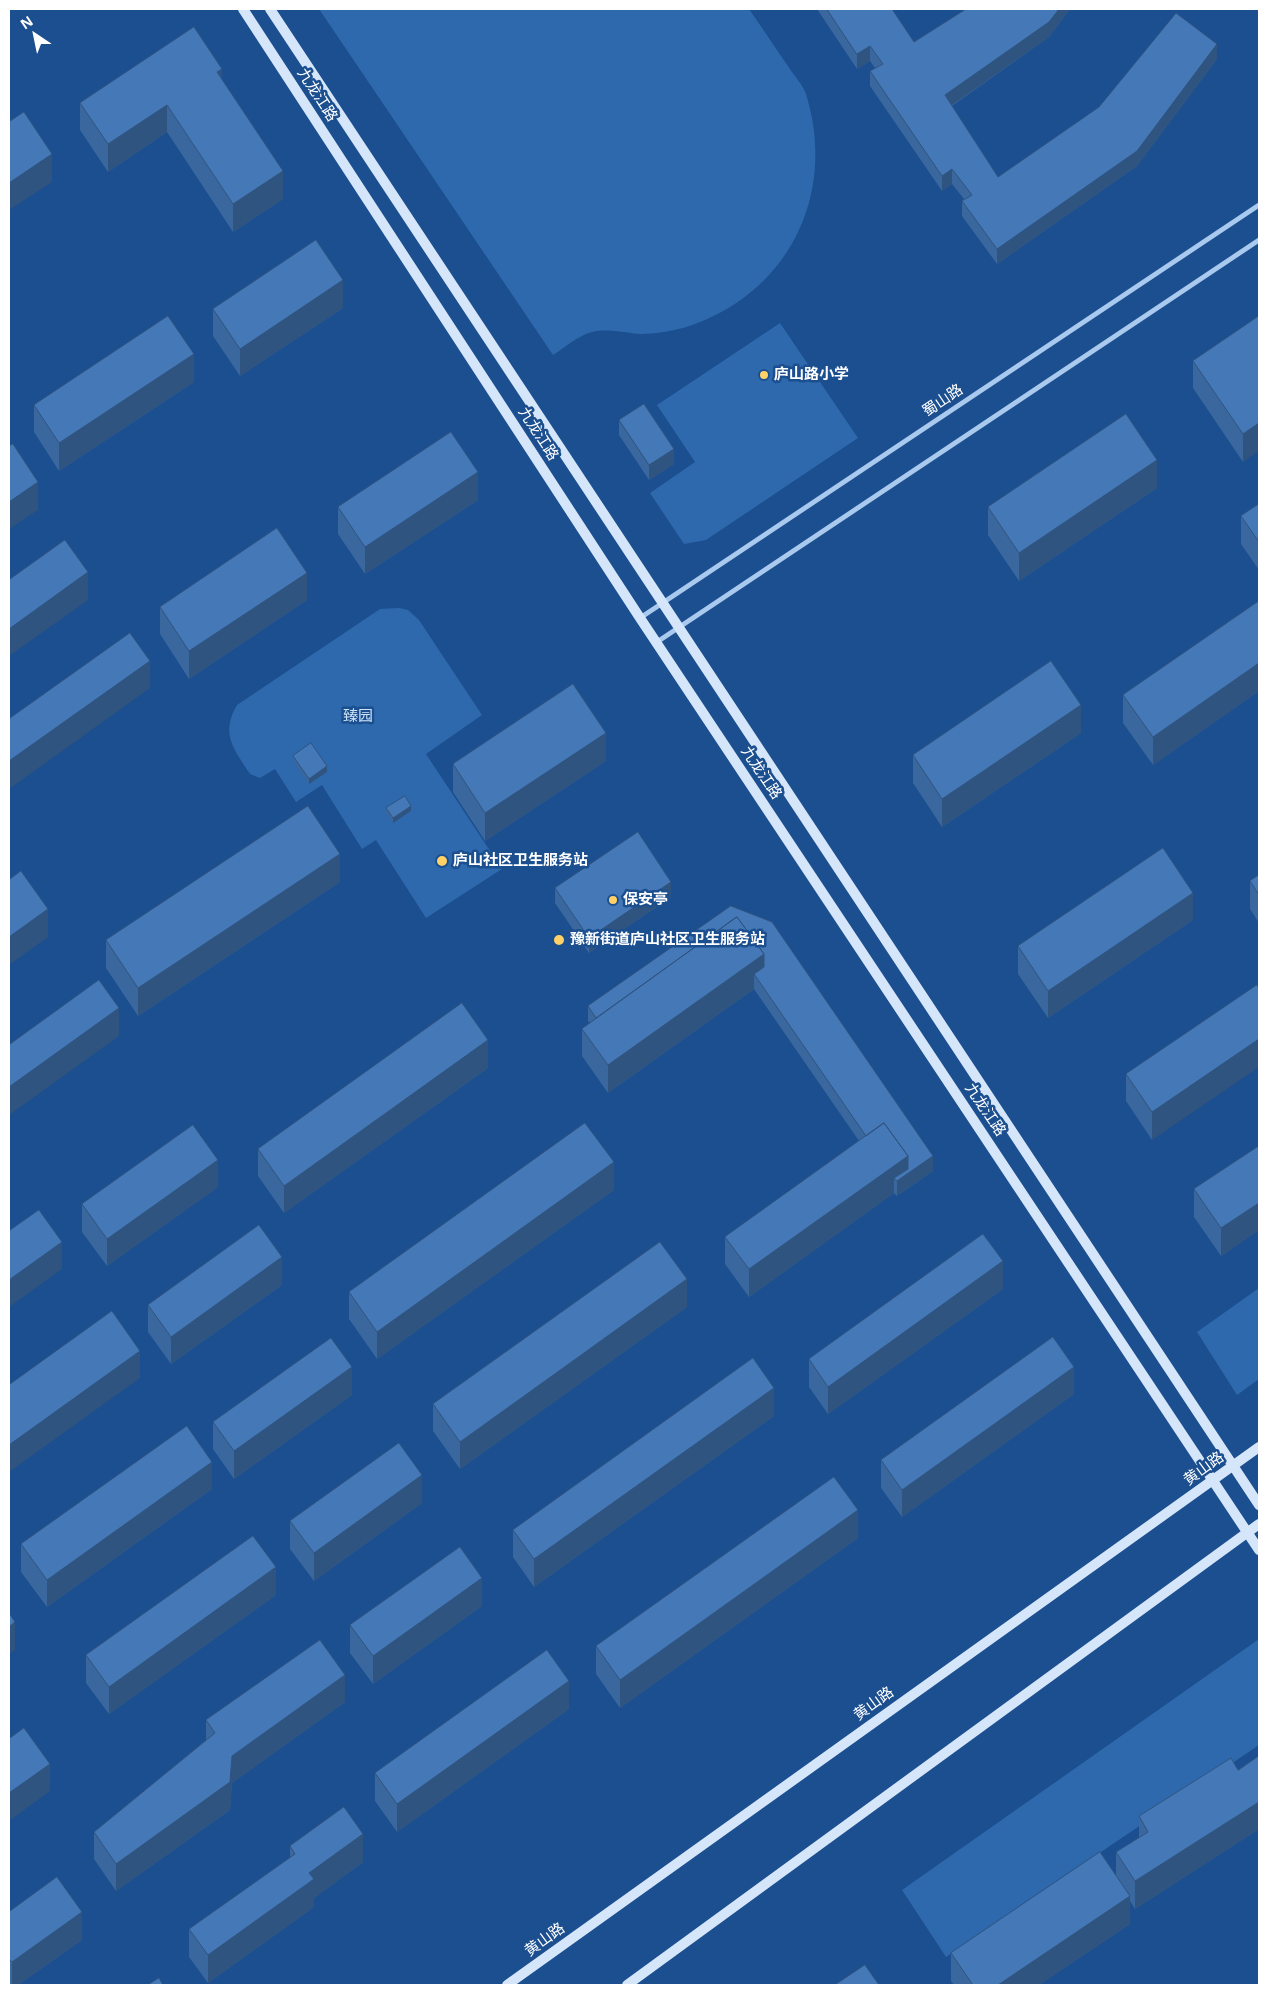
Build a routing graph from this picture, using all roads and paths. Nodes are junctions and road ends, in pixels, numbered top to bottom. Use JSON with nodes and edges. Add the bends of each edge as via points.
{"nodes":[{"id":1,"x":243,"y":9,"type":"edge"},
{"id":2,"x":270,"y":9,"type":"edge"},
{"id":3,"x":1259,"y":204,"type":"edge"},
{"id":4,"x":1259,"y":240,"type":"edge"},
{"id":5,"x":664,"y":602,"type":"junction"},
{"id":6,"x":640,"y":618,"type":"junction"},
{"id":7,"x":680,"y":626,"type":"junction"},
{"id":8,"x":657,"y":642,"type":"junction"},
{"id":9,"x":1259,"y":1447,"type":"edge"},
{"id":10,"x":1233,"y":1466,"type":"junction"},
{"id":11,"x":1212,"y":1481,"type":"junction"},
{"id":12,"x":1259,"y":1505,"type":"edge"},
{"id":13,"x":1259,"y":1524,"type":"edge"},
{"id":14,"x":1248,"y":1532,"type":"junction"},
{"id":15,"x":1259,"y":1550,"type":"edge"},
{"id":16,"x":507,"y":1985,"type":"edge"},
{"id":17,"x":627,"y":1985,"type":"edge"}],
"edges":[{"from":1,"to":6,"type":"street","name":"九龙江路"},
{"from":2,"to":5,"type":"street","name":"九龙江路"},
{"from":3,"to":5,"type":"street","name":"蜀山路"},
{"from":4,"to":7,"type":"street"},
{"from":5,"to":6,"type":"street","name":"蜀山路"},
{"from":5,"to":7,"type":"street","name":"九龙江路"},
{"from":6,"to":8,"type":"street","name":"九龙江路"},
{"from":7,"to":8,"type":"street"},
{"from":7,"to":10,"type":"street","name":"九龙江路"},
{"from":8,"to":11,"type":"street","name":"九龙江路"},
{"from":9,"to":10,"type":"street","name":"黄山路"},
{"from":10,"to":11,"type":"street","name":"黄山路"},
{"from":10,"to":12,"type":"street","name":"九龙江路"},
{"from":11,"to":14,"type":"street","name":"九龙江路"},
{"from":11,"to":16,"type":"street","name":"黄山路"},
{"from":13,"to":14,"type":"street"},
{"from":14,"to":15,"type":"street","name":"九龙江路"},
{"from":14,"to":17,"type":"street"}]}
